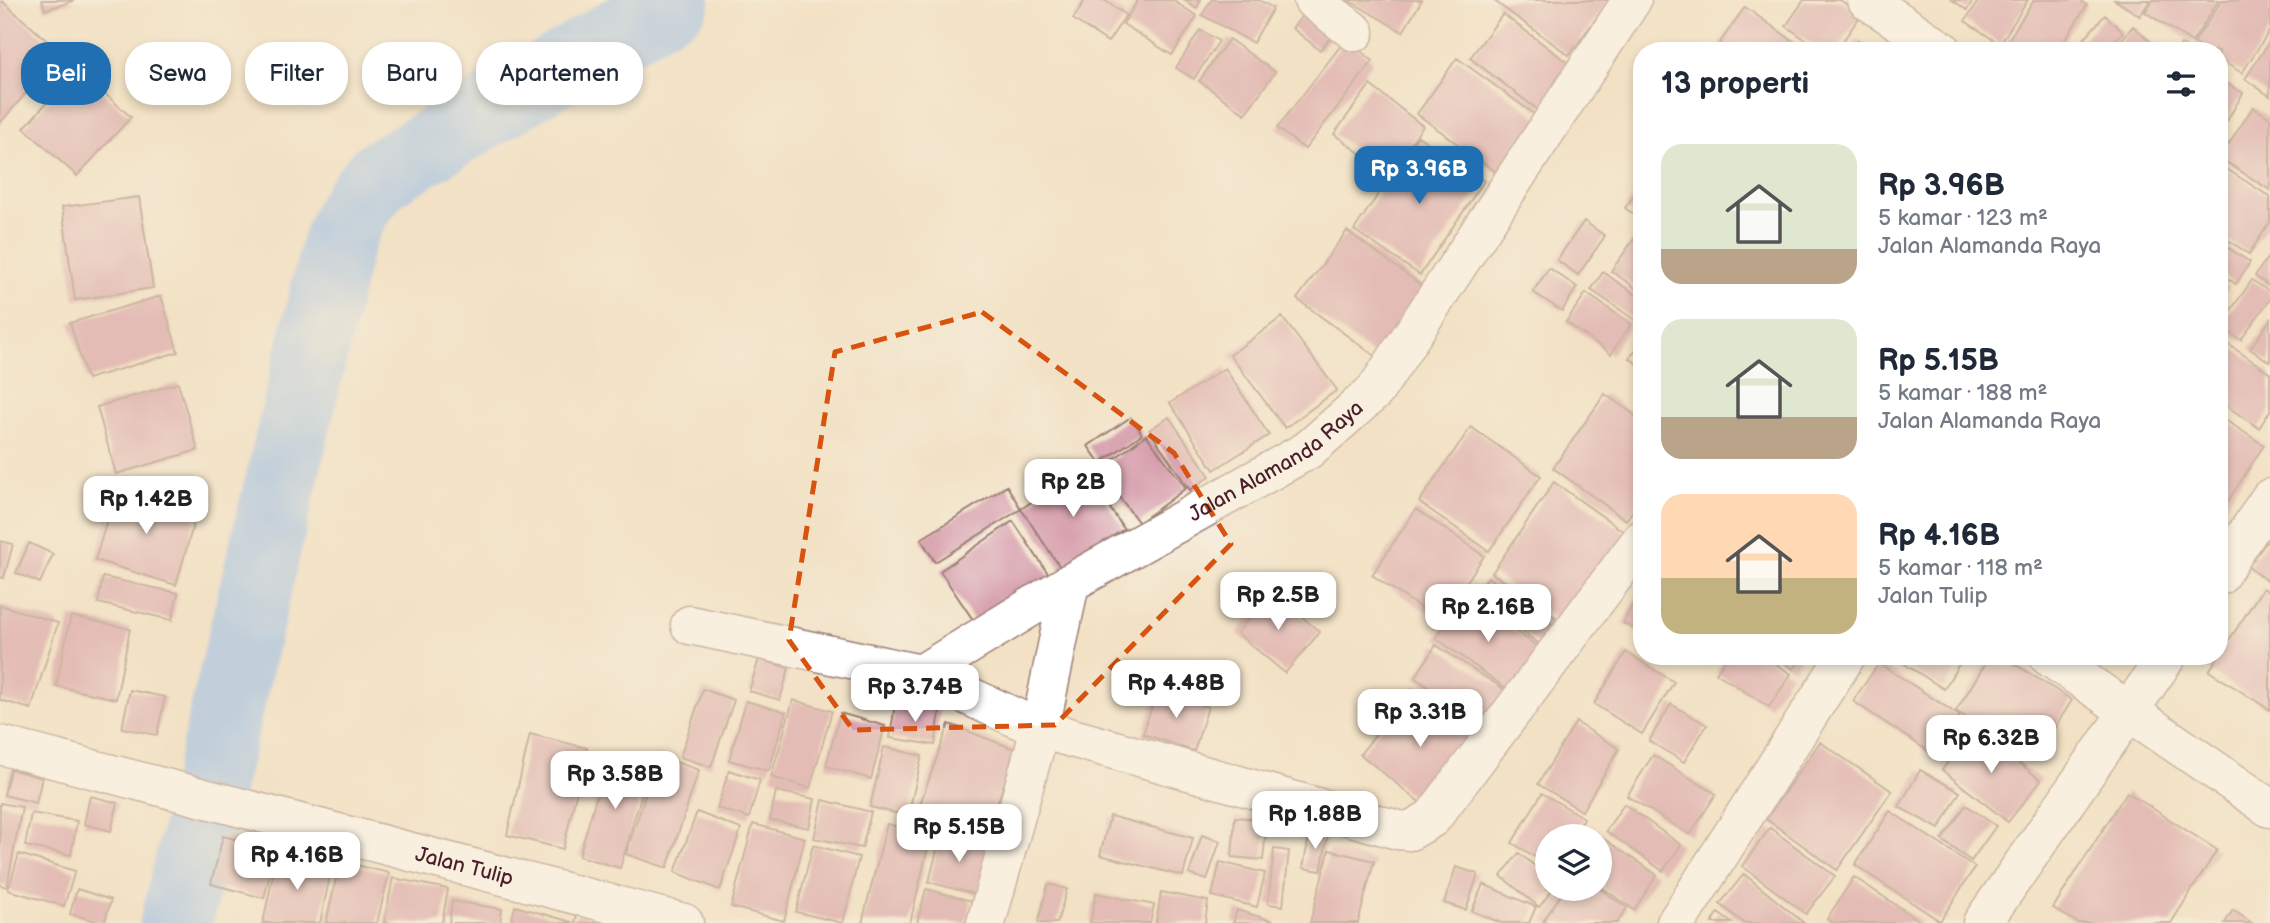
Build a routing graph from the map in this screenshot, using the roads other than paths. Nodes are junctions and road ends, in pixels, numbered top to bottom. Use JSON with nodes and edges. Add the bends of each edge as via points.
{"nodes":[{"id":1,"x":1313,"y":0,"type":"edge"},
{"id":2,"x":1632,"y":0,"type":"edge"},
{"id":3,"x":1867,"y":0,"type":"edge"},
{"id":4,"x":1355,"y":32,"type":"dead end"},
{"id":5,"x":1930,"y":42,"type":"edge"},
{"id":6,"x":2270,"y":498,"type":"edge"},
{"id":7,"x":1633,"y":551,"type":"edge"},
{"id":8,"x":2228,"y":562,"type":"edge"},
{"id":9,"x":1070,"y":583,"type":"junction"},
{"id":10,"x":690,"y":625,"type":"dead end"},
{"id":11,"x":1840,"y":665,"type":"edge"},
{"id":12,"x":2062,"y":665,"type":"edge"},
{"id":13,"x":2161,"y":665,"type":"edge"},
{"id":14,"x":921,"y":674,"type":"junction"},
{"id":15,"x":2131,"y":711,"type":"junction"},
{"id":16,"x":1040,"y":729,"type":"junction"},
{"id":17,"x":0,"y":745,"type":"edge"},
{"id":18,"x":2270,"y":808,"type":"edge"},
{"id":19,"x":684,"y":923,"type":"edge"},
{"id":20,"x":986,"y":923,"type":"edge"},
{"id":21,"x":1676,"y":923,"type":"edge"},
{"id":22,"x":1982,"y":923,"type":"edge"}],
"edges":[{"from":1,"to":4,"type":"street"},
{"from":2,"to":9,"type":"street","name":"Jalan Alamanda Raya","via":[[1375,391],[1308,450]]},
{"from":3,"to":5,"type":"street"},
{"from":6,"to":8,"type":"street"},
{"from":7,"to":16,"type":"street","via":[[1432,818],[1410,831]]},
{"from":9,"to":14,"type":"street","name":"Jalan Alamanda Raya"},
{"from":9,"to":16,"type":"street"},
{"from":10,"to":14,"type":"street"},
{"from":11,"to":21,"type":"street"},
{"from":12,"to":15,"type":"street"},
{"from":13,"to":15,"type":"street"},
{"from":14,"to":16,"type":"street"},
{"from":15,"to":18,"type":"street"},
{"from":15,"to":22,"type":"street"},
{"from":16,"to":20,"type":"street"},
{"from":17,"to":19,"type":"street","name":"Jalan Tulip"}]}
